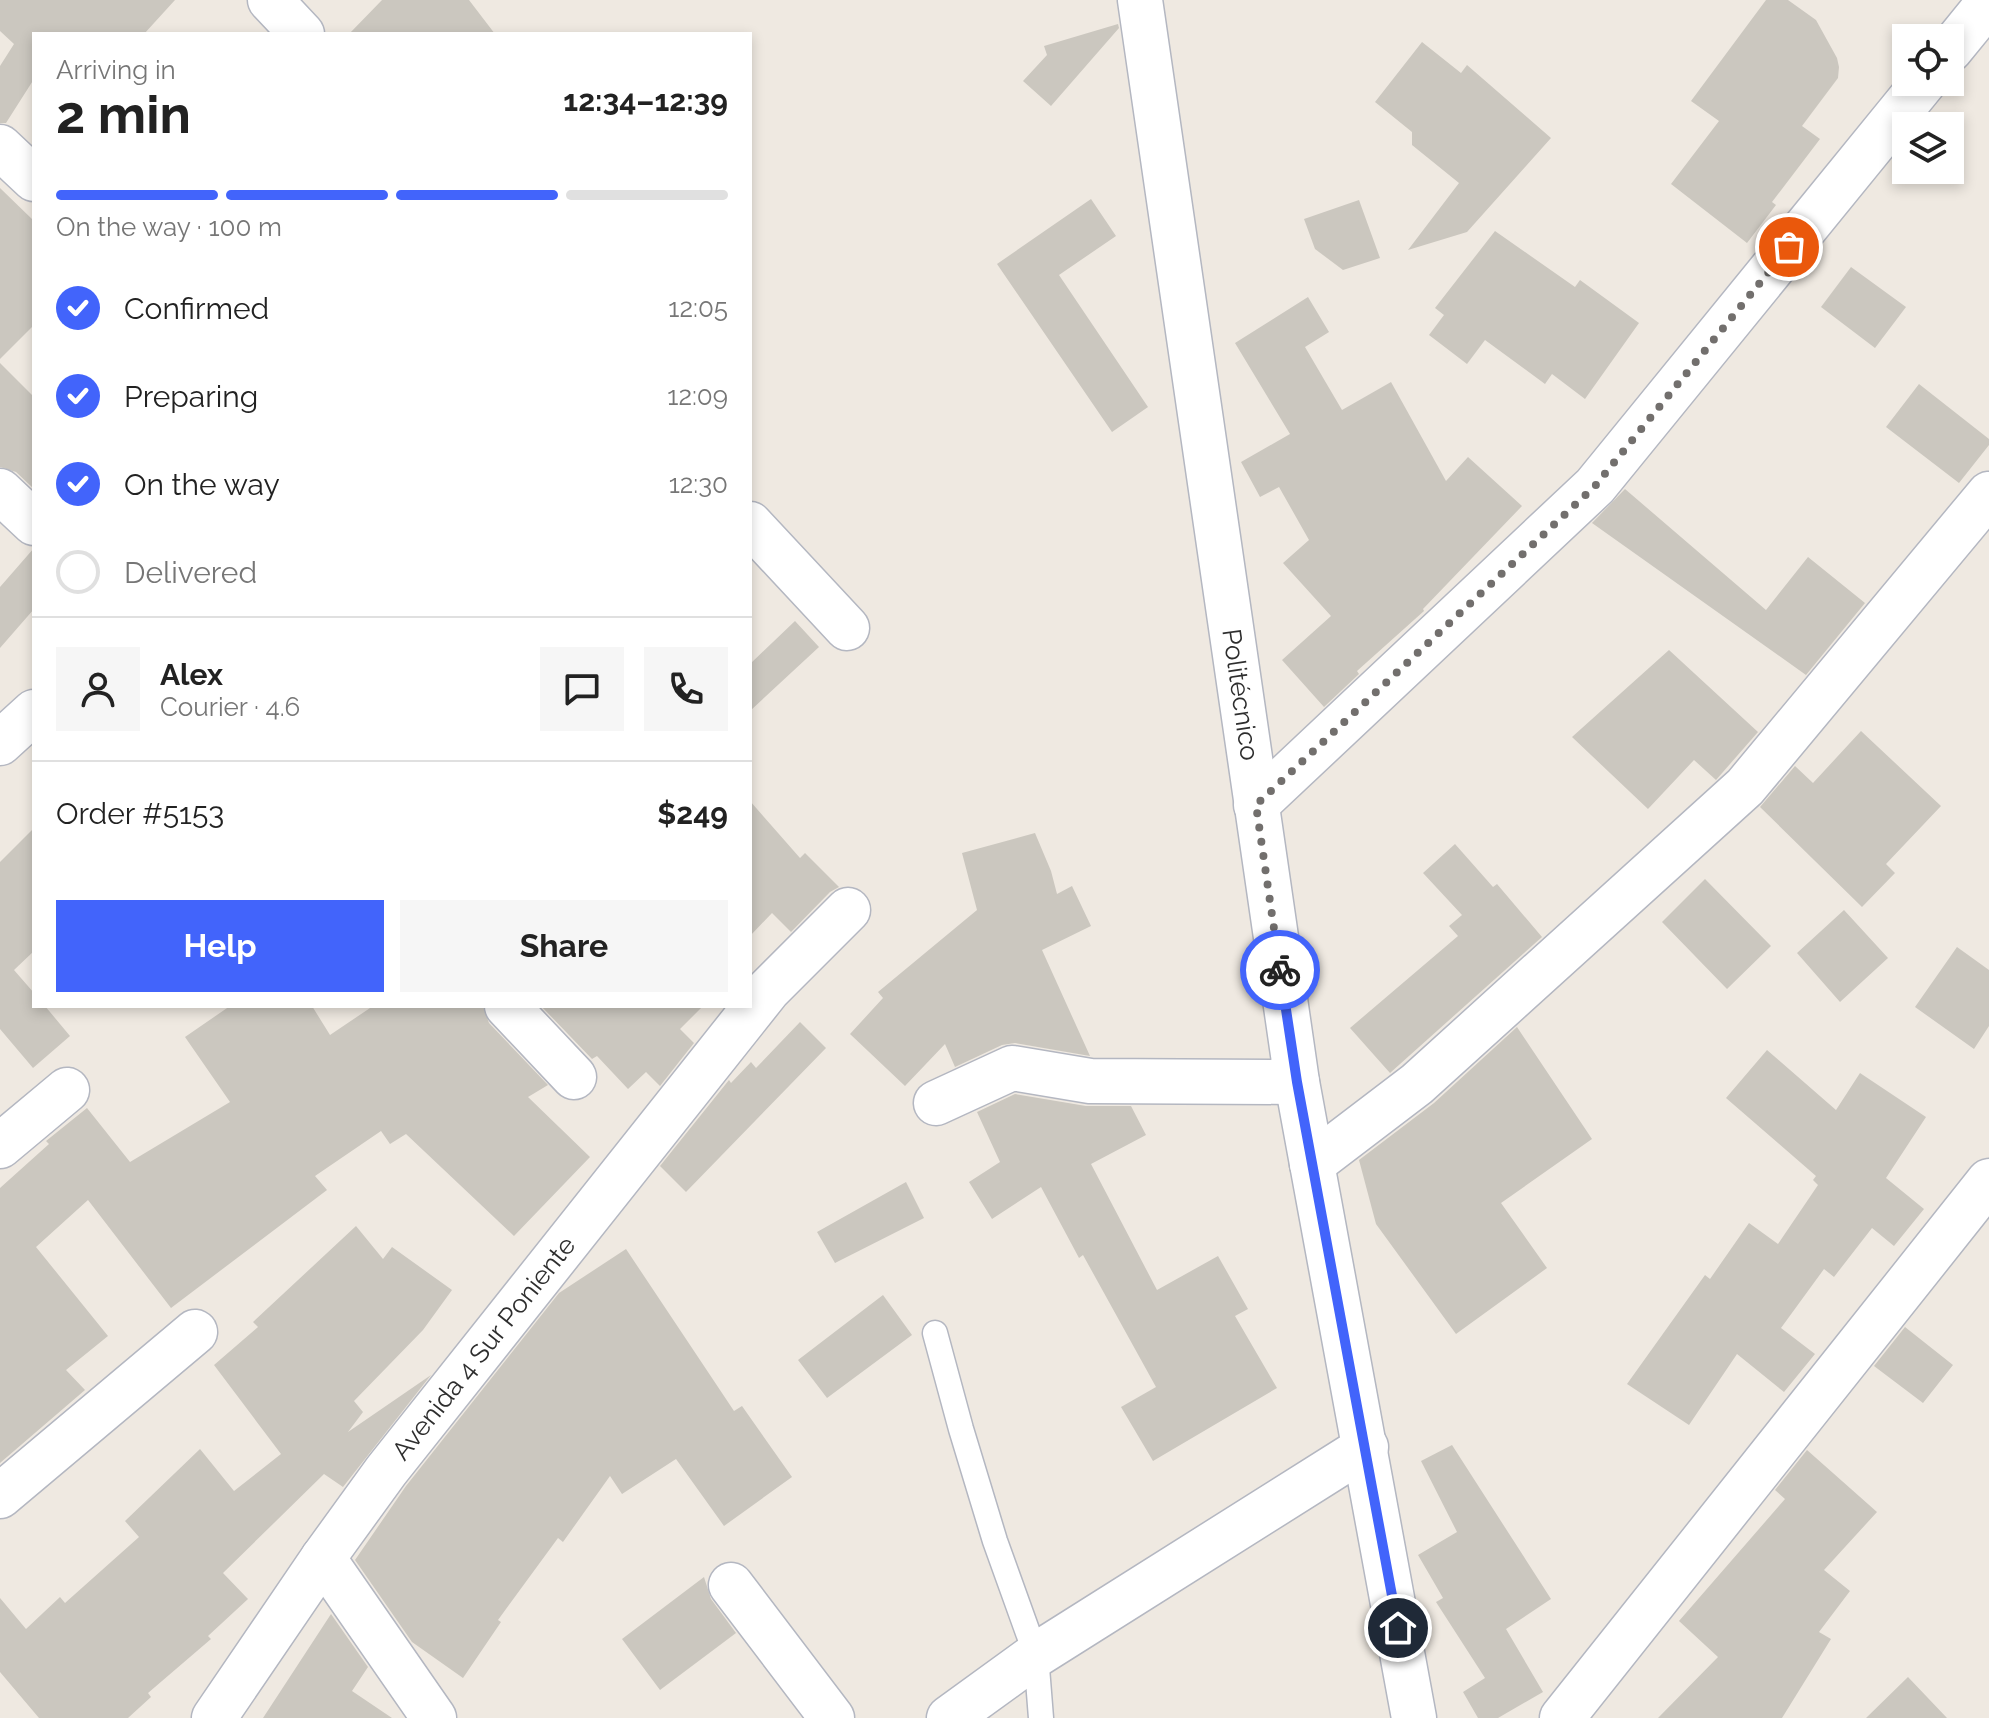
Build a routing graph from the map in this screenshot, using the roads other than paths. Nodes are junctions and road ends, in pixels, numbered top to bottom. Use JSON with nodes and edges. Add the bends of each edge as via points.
{"nodes":[{"id":1,"x":270,"y":0,"type":"edge"},
{"id":2,"x":1140,"y":0,"type":"edge"},
{"id":3,"x":1989,"y":2,"type":"edge"},
{"id":4,"x":300,"y":32,"type":"edge"},
{"id":5,"x":1964,"y":33,"type":"edge"},
{"id":6,"x":1913,"y":96,"type":"edge"},
{"id":7,"x":0,"y":147,"type":"edge"},
{"id":8,"x":32,"y":177,"type":"edge"},
{"id":9,"x":0,"y":491,"type":"edge"},
{"id":10,"x":1989,"y":494,"type":"edge"},
{"id":11,"x":32,"y":521,"type":"edge"},
{"id":12,"x":752,"y":526,"type":"edge"},
{"id":13,"x":847,"y":628,"type":"dead end"},
{"id":14,"x":32,"y":714,"type":"edge"},
{"id":15,"x":0,"y":743,"type":"edge"},
{"id":16,"x":1256,"y":805,"type":"junction"},
{"id":17,"x":848,"y":910,"type":"dead end"},
{"id":18,"x":759,"y":980,"type":"edge"},
{"id":19,"x":509,"y":1008,"type":"edge"},
{"id":20,"x":738,"y":1008,"type":"edge"},
{"id":21,"x":574,"y":1077,"type":"dead end"},
{"id":22,"x":1297,"y":1082,"type":"junction"},
{"id":23,"x":67,"y":1090,"type":"dead end"},
{"id":24,"x":936,"y":1103,"type":"dead end"},
{"id":25,"x":0,"y":1146,"type":"edge"},
{"id":26,"x":1312,"y":1164,"type":"junction"},
{"id":27,"x":1989,"y":1181,"type":"edge"},
{"id":28,"x":195,"y":1332,"type":"dead end"},
{"id":29,"x":935,"y":1333,"type":"dead end"},
{"id":30,"x":1366,"y":1447,"type":"junction"},
{"id":31,"x":0,"y":1496,"type":"edge"},
{"id":32,"x":323,"y":1558,"type":"junction"},
{"id":33,"x":731,"y":1585,"type":"dead end"},
{"id":34,"x":1036,"y":1655,"type":"junction"},
{"id":35,"x":214,"y":1718,"type":"edge"},
{"id":36,"x":434,"y":1718,"type":"edge"},
{"id":37,"x":832,"y":1718,"type":"edge"},
{"id":38,"x":949,"y":1718,"type":"edge"},
{"id":39,"x":1041,"y":1718,"type":"edge"},
{"id":40,"x":1414,"y":1718,"type":"edge"},
{"id":41,"x":1562,"y":1718,"type":"edge"}],
"edges":[{"from":1,"to":4,"type":"street"},
{"from":2,"to":16,"type":"street","name":"Politécnico"},
{"from":3,"to":5,"type":"street"},
{"from":6,"to":16,"type":"street","via":[[1595,486]]},
{"from":7,"to":8,"type":"street"},
{"from":9,"to":11,"type":"street"},
{"from":10,"to":26,"type":"street","via":[[1745,787],[1417,1084]]},
{"from":12,"to":13,"type":"street"},
{"from":14,"to":15,"type":"street"},
{"from":16,"to":22,"type":"street","name":"Politécnico"},
{"from":17,"to":18,"type":"street","name":"Avenida 4 Sur Poniente"},
{"from":19,"to":21,"type":"street"},
{"from":20,"to":32,"type":"street","name":"Avenida 4 Sur Poniente"},
{"from":22,"to":24,"type":"street","via":[[1090,1081],[1012,1068]]},
{"from":22,"to":26,"type":"street","name":"Politécnico"},
{"from":23,"to":25,"type":"street"},
{"from":26,"to":30,"type":"street","name":"Politécnico"},
{"from":27,"to":41,"type":"street"},
{"from":28,"to":31,"type":"street"},
{"from":29,"to":34,"type":"lane","via":[[991,1527]]},
{"from":30,"to":34,"type":"street"},
{"from":30,"to":40,"type":"street","name":"Politécnico"},
{"from":32,"to":35,"type":"street","name":"Avenida 4 Sur Poniente"},
{"from":32,"to":36,"type":"street"},
{"from":33,"to":37,"type":"street"},
{"from":34,"to":38,"type":"street"},
{"from":34,"to":39,"type":"lane"}]}
